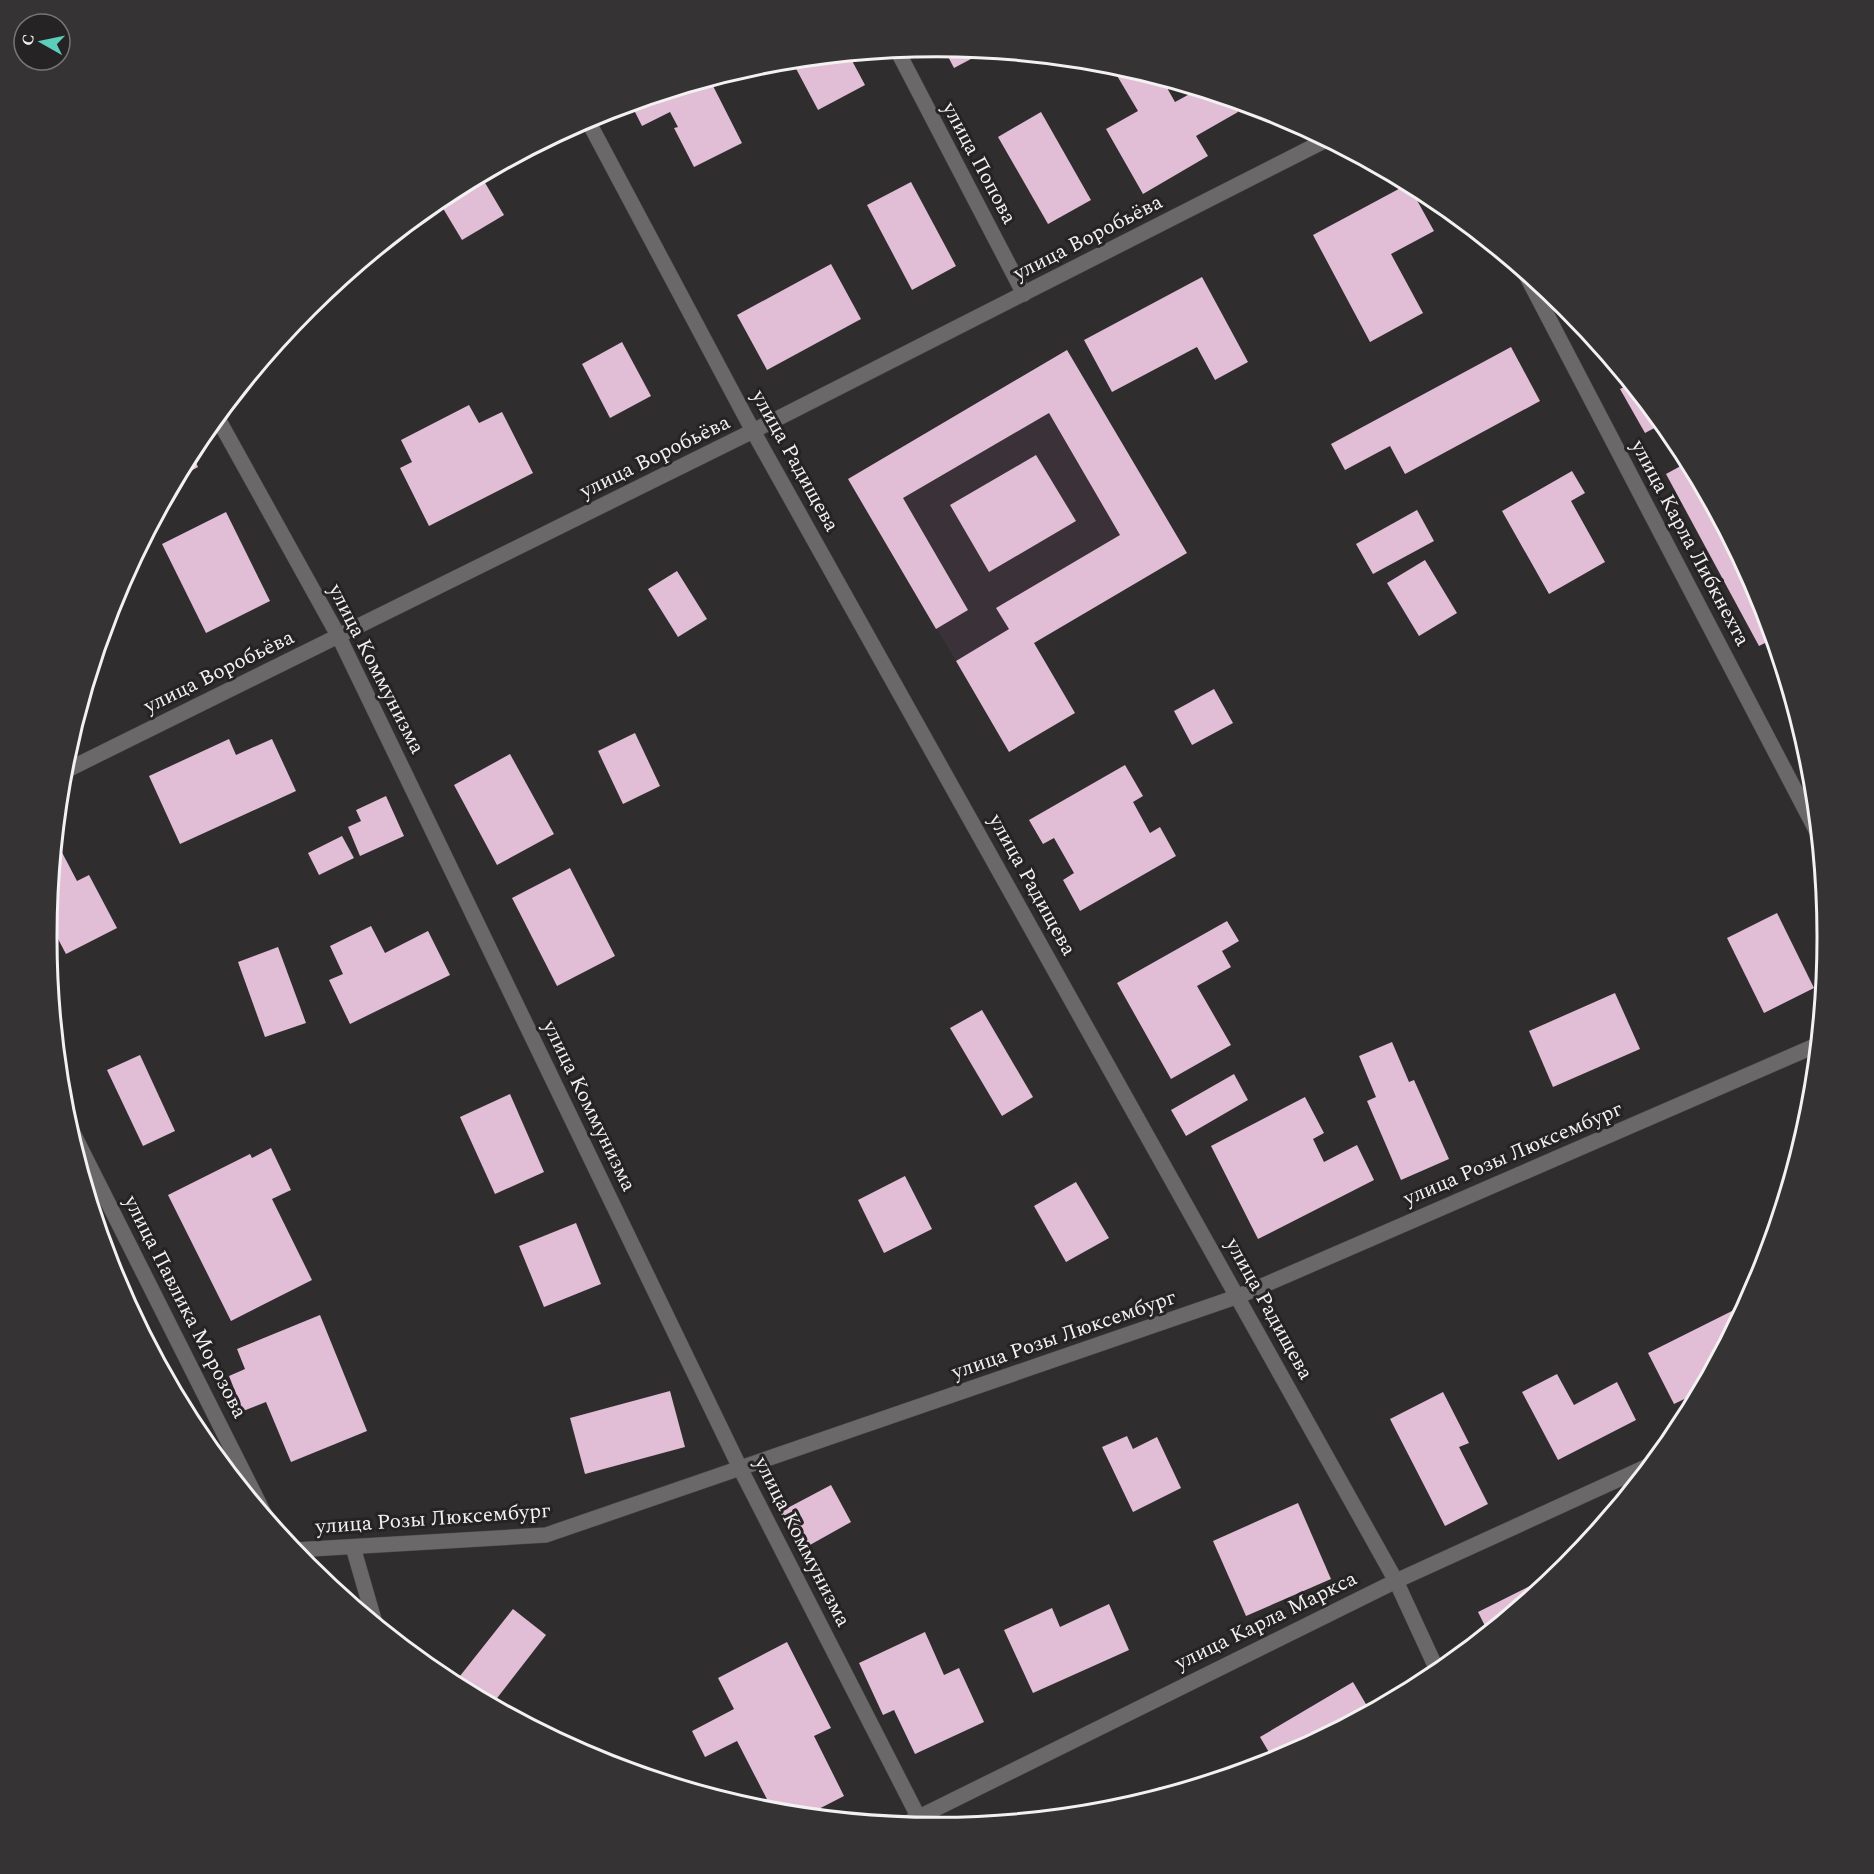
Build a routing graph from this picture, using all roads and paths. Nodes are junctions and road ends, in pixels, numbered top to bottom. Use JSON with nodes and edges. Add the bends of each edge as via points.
{"nodes":[{"id":1,"x":901,"y":58,"type":"edge"},
{"id":2,"x":592,"y":128,"type":"edge"},
{"id":3,"x":1318,"y":144,"type":"edge"},
{"id":4,"x":1535,"y":292,"type":"edge"},
{"id":5,"x":1024,"y":294,"type":"junction"},
{"id":6,"x":222,"y":425,"type":"edge"},
{"id":7,"x":753,"y":431,"type":"junction"},
{"id":8,"x":339,"y":637,"type":"junction"},
{"id":9,"x":74,"y":767,"type":"edge"},
{"id":10,"x":1808,"y":814,"type":"edge"},
{"id":11,"x":1809,"y":1048,"type":"edge"},
{"id":12,"x":85,"y":1157,"type":"edge"},
{"id":13,"x":1239,"y":1296,"type":"junction"},
{"id":14,"x":741,"y":1470,"type":"junction"},
{"id":15,"x":1636,"y":1471,"type":"edge"},
{"id":16,"x":252,"y":1488,"type":"edge"},
{"id":17,"x":353,"y":1547,"type":"junction"},
{"id":18,"x":306,"y":1549,"type":"edge"},
{"id":19,"x":1396,"y":1581,"type":"junction"},
{"id":20,"x":371,"y":1611,"type":"edge"},
{"id":21,"x":1434,"y":1663,"type":"edge"},
{"id":22,"x":919,"y":1816,"type":"edge"},
{"id":23,"x":928,"y":1817,"type":"edge"}],
"edges":[{"from":1,"to":5,"type":"street","name":"улица Попова"},
{"from":2,"to":7,"type":"street","name":"улица Радищева"},
{"from":3,"to":5,"type":"street","name":"улица Воробьёва"},
{"from":4,"to":10,"type":"street","name":"улица Карла Либкнехта"},
{"from":5,"to":7,"type":"street","name":"улица Воробьёва"},
{"from":6,"to":8,"type":"street","name":"улица Коммунизма"},
{"from":7,"to":8,"type":"street","name":"улица Воробьёва"},
{"from":7,"to":13,"type":"street","name":"улица Радищева"},
{"from":8,"to":9,"type":"street","name":"улица Воробьёва"},
{"from":8,"to":14,"type":"street","name":"улица Коммунизма"},
{"from":11,"to":13,"type":"street","name":"улица Розы Люксембург"},
{"from":12,"to":16,"type":"street","name":"улица Павлика Морозова"},
{"from":13,"to":14,"type":"street","name":"улица Розы Люксембург"},
{"from":13,"to":19,"type":"street","name":"улица Радищева"},
{"from":14,"to":17,"type":"street","name":"улица Розы Люксембург","via":[[546,1535]]},
{"from":14,"to":22,"type":"street","name":"улица Коммунизма"},
{"from":15,"to":19,"type":"street","name":"улица Карла Маркса"},
{"from":17,"to":18,"type":"street","name":"улица Розы Люксембург"},
{"from":17,"to":20,"type":"street"},
{"from":19,"to":21,"type":"street","name":"улица Радищева"},
{"from":19,"to":23,"type":"street","name":"улица Карла Маркса"}]}
